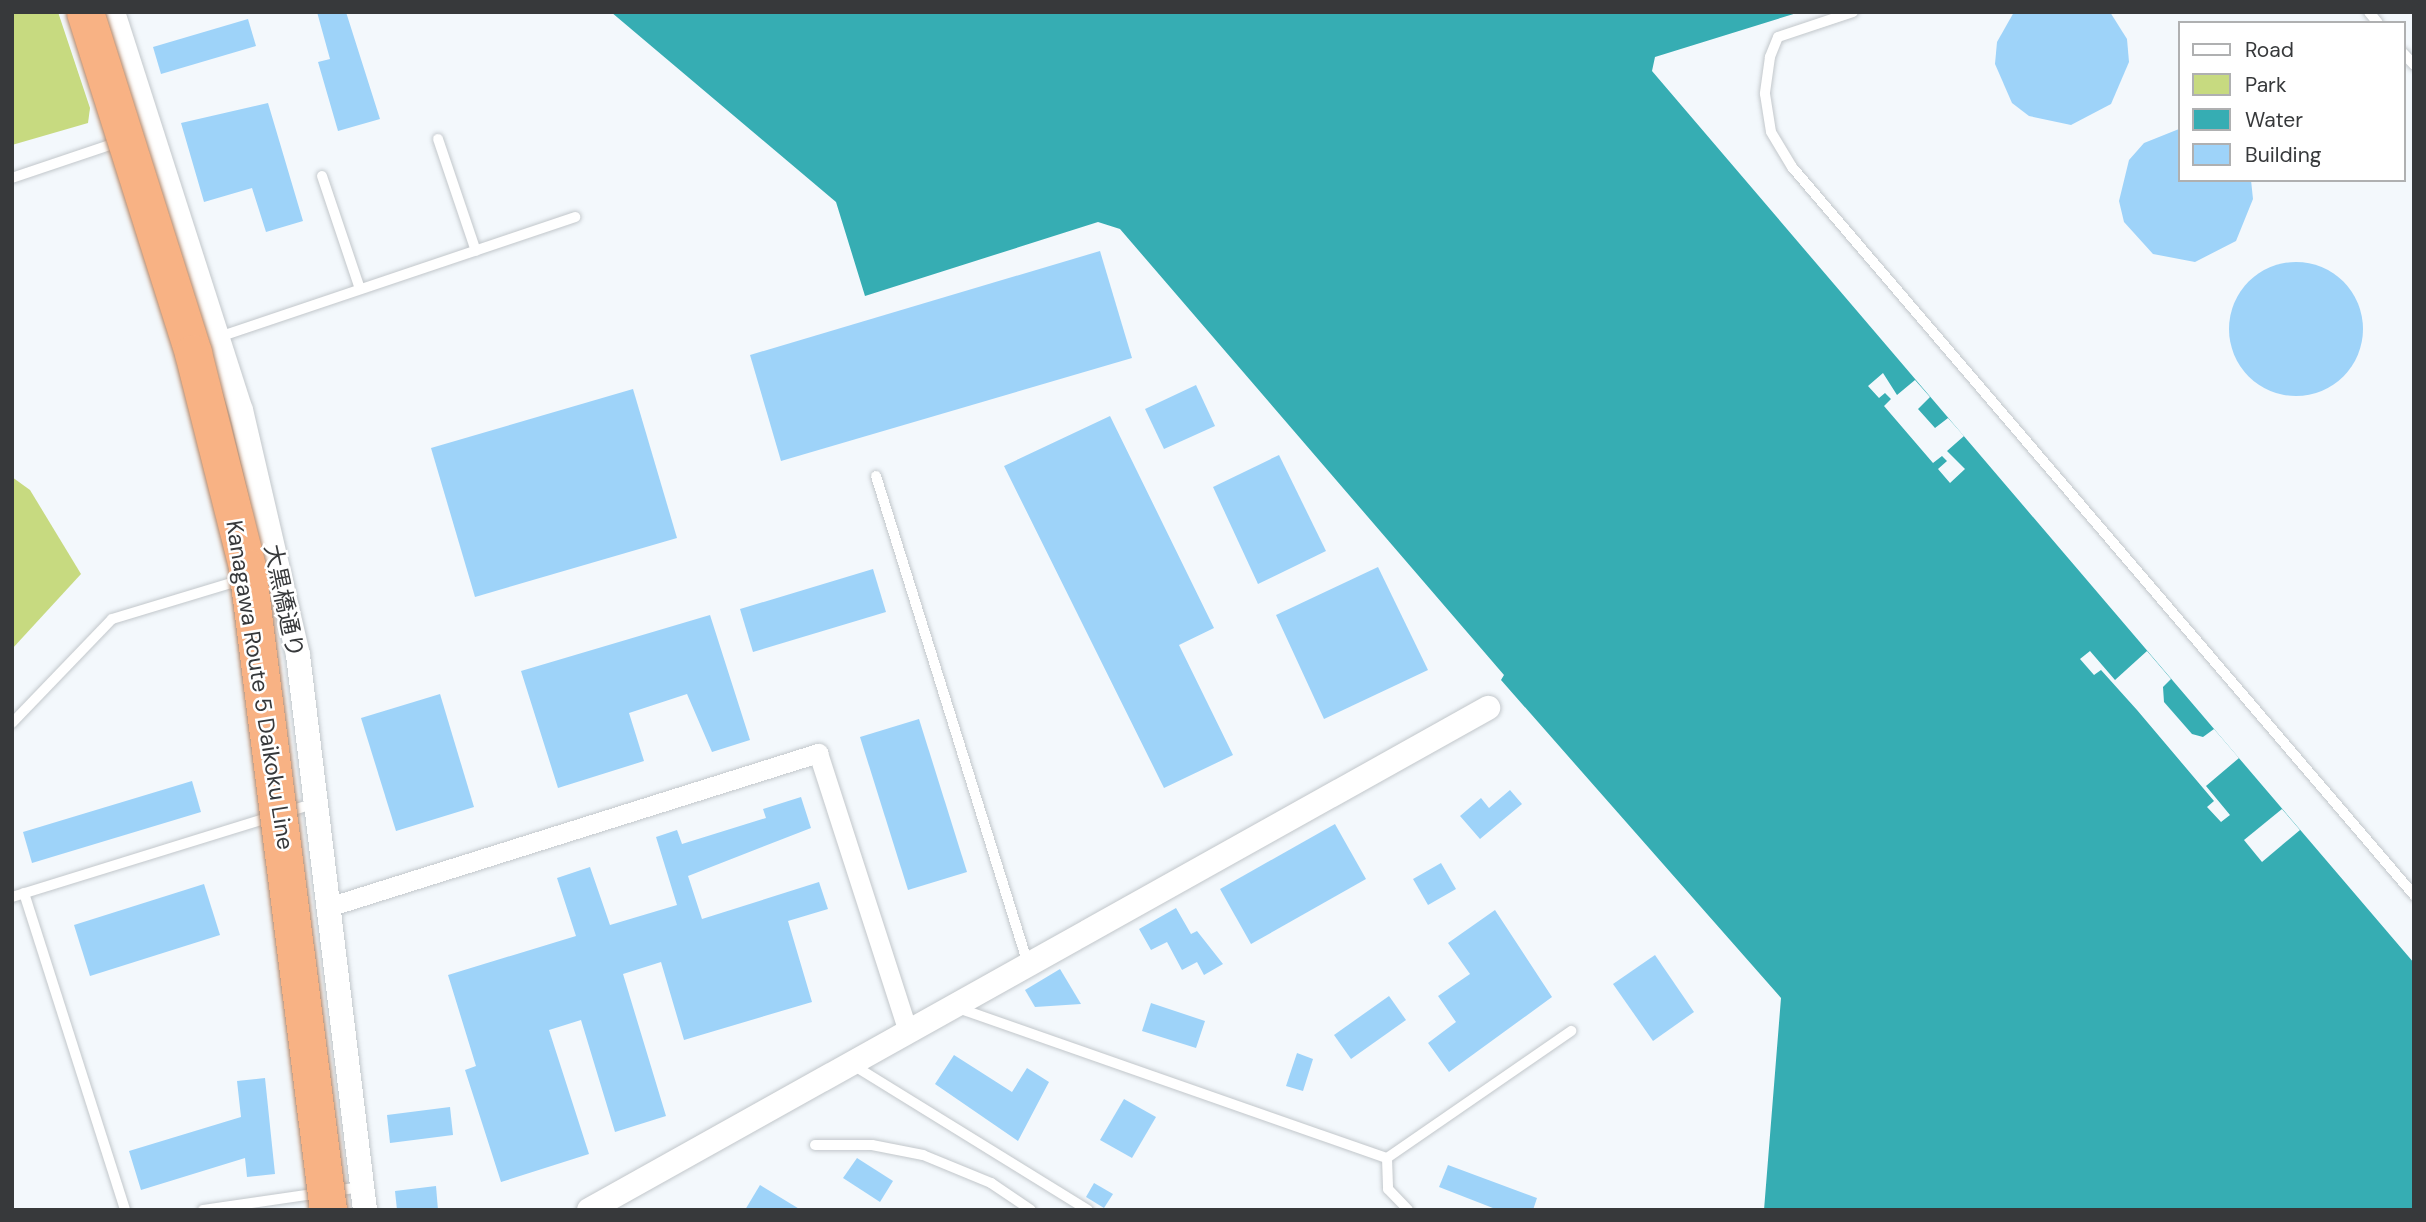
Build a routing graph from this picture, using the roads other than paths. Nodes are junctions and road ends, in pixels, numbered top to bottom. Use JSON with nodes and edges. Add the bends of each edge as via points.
{"nodes":[{"id":1,"x":77,"y":12,"type":"edge"},
{"id":2,"x":85,"y":12,"type":"edge"},
{"id":3,"x":92,"y":12,"type":"edge"},
{"id":4,"x":113,"y":12,"type":"edge"},
{"id":5,"x":1853,"y":12,"type":"edge"},
{"id":6,"x":141,"y":136,"type":"junction"},
{"id":7,"x":438,"y":139,"type":"dead end"},
{"id":8,"x":14,"y":175,"type":"edge"},
{"id":9,"x":322,"y":176,"type":"dead end"},
{"id":10,"x":575,"y":217,"type":"dead end"},
{"id":11,"x":476,"y":251,"type":"junction"},
{"id":12,"x":360,"y":289,"type":"junction"},
{"id":13,"x":219,"y":337,"type":"junction"},
{"id":14,"x":876,"y":476,"type":"dead end"},
{"id":15,"x":268,"y":573,"type":"junction"},
{"id":16,"x":1488,"y":708,"type":"dead end"},
{"id":17,"x":12,"y":723,"type":"edge"},
{"id":18,"x":313,"y":804,"type":"junction"},
{"id":19,"x":287,"y":812,"type":"junction"},
{"id":20,"x":24,"y":893,"type":"junction"},
{"id":21,"x":2414,"y":895,"type":"edge"},
{"id":22,"x":12,"y":897,"type":"edge"},
{"id":23,"x":328,"y":906,"type":"junction"},
{"id":24,"x":1028,"y":964,"type":"junction"},
{"id":25,"x":954,"y":1006,"type":"junction"},
{"id":26,"x":1571,"y":1031,"type":"dead end"},
{"id":27,"x":908,"y":1032,"type":"junction"},
{"id":28,"x":852,"y":1065,"type":"junction"},
{"id":29,"x":815,"y":1146,"type":"dead end"},
{"id":30,"x":1387,"y":1158,"type":"junction"},
{"id":31,"x":363,"y":1198,"type":"edge"},
{"id":32,"x":331,"y":1205,"type":"edge"},
{"id":33,"x":603,"y":1207,"type":"edge"},
{"id":34,"x":125,"y":1210,"type":"edge"},
{"id":35,"x":203,"y":1210,"type":"edge"},
{"id":36,"x":1031,"y":1210,"type":"edge"},
{"id":37,"x":1088,"y":1210,"type":"edge"},
{"id":38,"x":1408,"y":1210,"type":"edge"}],
"edges":[{"from":1,"to":32,"type":"highway","name":"Kanagawa Route 5 Daikoku Line","via":[[184,356],[238,569]]},
{"from":2,"to":32,"type":"highway","name":"Kanagawa Route 5 Daikoku Line","bridge":true,"via":[[193,353],[247,567]]},
{"from":3,"to":6,"type":"street","name":"大黒橋通り"},
{"from":4,"to":6,"type":"street","name":"大黒橋通り"},
{"from":5,"to":21,"type":"lane","via":[[1778,37],[1770,57],[1765,94],[1771,132],[1792,167]]},
{"from":6,"to":8,"type":"lane"},
{"from":6,"to":13,"type":"street","name":"大黒橋通り"},
{"from":6,"to":15,"type":"street","name":"大黒橋通り"},
{"from":7,"to":11,"type":"lane"},
{"from":9,"to":12,"type":"lane"},
{"from":10,"to":11,"type":"lane"},
{"from":11,"to":12,"type":"lane"},
{"from":12,"to":13,"type":"lane"},
{"from":13,"to":15,"type":"street","name":"大黒橋通り"},
{"from":14,"to":24,"type":"lane"},
{"from":15,"to":17,"type":"lane","via":[[137,606],[112,619]]},
{"from":15,"to":18,"type":"street","name":"大黒橋通り","via":[[298,655]]},
{"from":15,"to":19,"type":"street","name":"大黒橋通り"},
{"from":16,"to":24,"type":"street"},
{"from":18,"to":19,"type":"lane"},
{"from":18,"to":23,"type":"street","name":"大黒橋通り"},
{"from":19,"to":20,"type":"lane"},
{"from":19,"to":32,"type":"street","name":"大黒橋通り"},
{"from":20,"to":22,"type":"lane"},
{"from":20,"to":34,"type":"lane"},
{"from":23,"to":27,"type":"street","via":[[818,753]]},
{"from":23,"to":31,"type":"street","name":"大黒橋通り"},
{"from":24,"to":25,"type":"street"},
{"from":25,"to":27,"type":"street"},
{"from":25,"to":30,"type":"lane"},
{"from":26,"to":30,"type":"lane"},
{"from":27,"to":28,"type":"street"},
{"from":28,"to":33,"type":"street"},
{"from":28,"to":37,"type":"lane"},
{"from":29,"to":36,"type":"lane","via":[[872,1145],[923,1155],[990,1183]]},
{"from":30,"to":38,"type":"lane","via":[[1388,1189]]},
{"from":31,"to":32,"type":"lane"},
{"from":32,"to":35,"type":"lane"}]}
